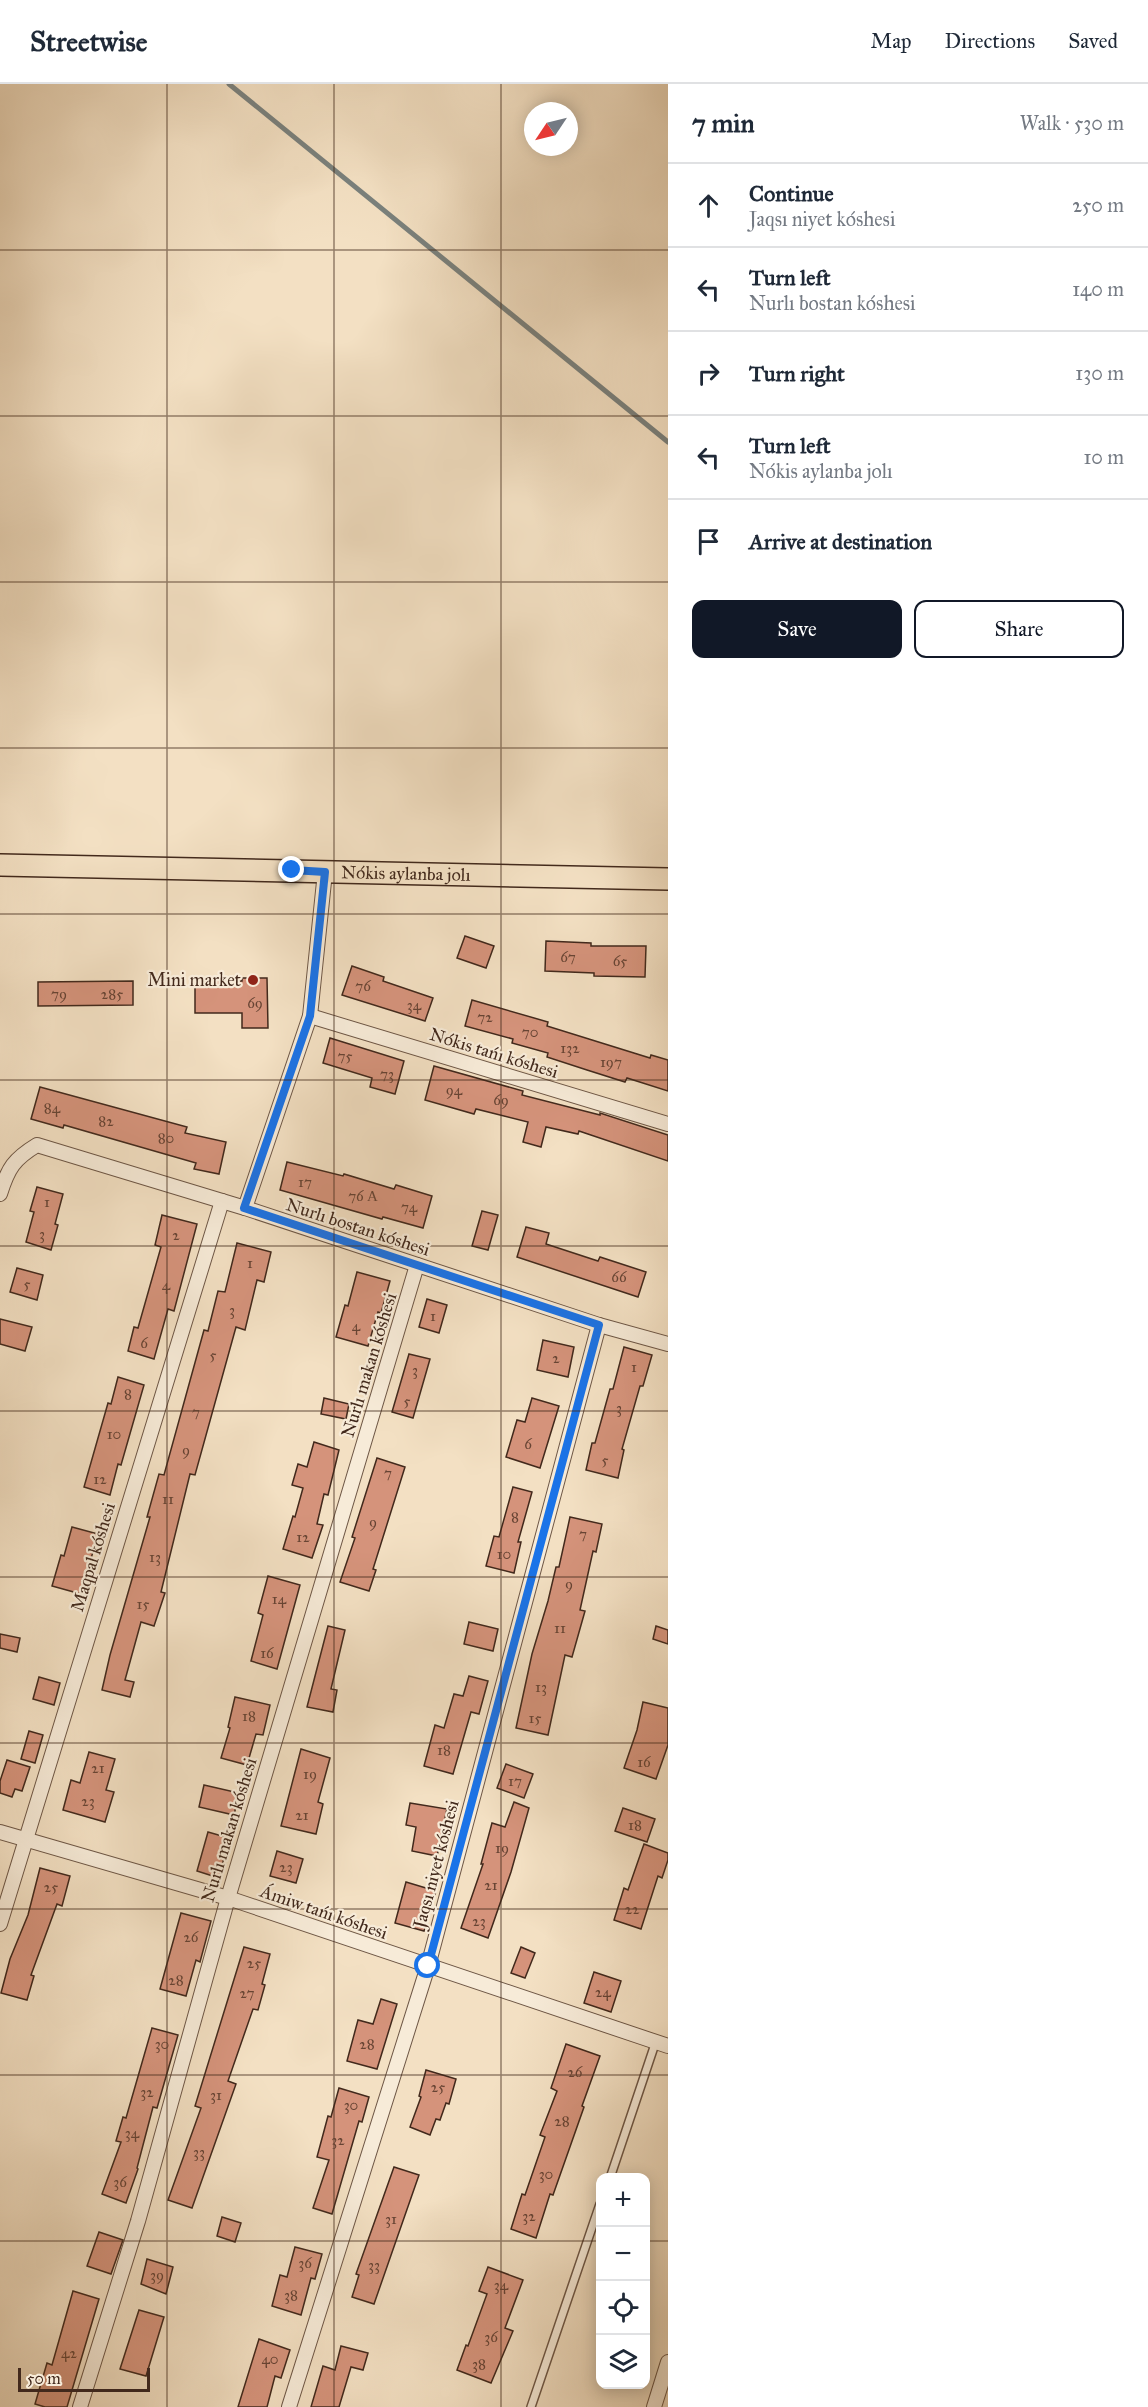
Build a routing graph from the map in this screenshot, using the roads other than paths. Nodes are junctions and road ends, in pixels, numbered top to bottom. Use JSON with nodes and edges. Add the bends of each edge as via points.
{"nodes":[{"id":1,"x":0,"y":865,"type":"edge"},
{"id":2,"x":325,"y":872,"type":"junction"},
{"id":3,"x":668,"y":879,"type":"edge"},
{"id":4,"x":310,"y":1016,"type":"junction"},
{"id":5,"x":668,"y":1124,"type":"edge"},
{"id":6,"x":0,"y":1194,"type":"edge"},
{"id":7,"x":222,"y":1201,"type":"junction"},
{"id":8,"x":244,"y":1208,"type":"junction"},
{"id":9,"x":417,"y":1265,"type":"junction"},
{"id":10,"x":599,"y":1325,"type":"junction"},
{"id":11,"x":668,"y":1344,"type":"edge"},
{"id":12,"x":0,"y":1832,"type":"edge"},
{"id":13,"x":25,"y":1841,"type":"junction"},
{"id":14,"x":228,"y":1898,"type":"junction"},
{"id":15,"x":0,"y":1924,"type":"edge"},
{"id":16,"x":428,"y":1966,"type":"junction"},
{"id":17,"x":662,"y":2044,"type":"edge"},
{"id":18,"x":612,"y":2173,"type":"edge"},
{"id":19,"x":596,"y":2216,"type":"edge"},
{"id":20,"x":668,"y":2362,"type":"edge"},
{"id":21,"x":80,"y":2407,"type":"edge"},
{"id":22,"x":289,"y":2407,"type":"edge"},
{"id":23,"x":531,"y":2407,"type":"edge"},
{"id":24,"x":654,"y":2407,"type":"edge"}],
"edges":[{"from":1,"to":2,"type":"main road","name":"Nókis aylanba jolı"},
{"from":2,"to":3,"type":"main road","name":"Nókis aylanba jolı"},
{"from":2,"to":4,"type":"street"},
{"from":4,"to":5,"type":"street","name":"Nókis tańı kóshesi"},
{"from":4,"to":8,"type":"street"},
{"from":6,"to":7,"type":"street","name":"Nurlı bostan kóshesi","via":[[18,1157],[37,1145]]},
{"from":7,"to":8,"type":"street","name":"Nurlı bostan kóshesi"},
{"from":7,"to":13,"type":"street","name":"Maqpal kóshesi"},
{"from":8,"to":9,"type":"street","name":"Nurlı bostan kóshesi"},
{"from":9,"to":10,"type":"street","name":"Nurlı bostan kóshesi"},
{"from":9,"to":14,"type":"street","name":"Nurlı makan kóshesi"},
{"from":10,"to":11,"type":"street","name":"Nurlı bostan kóshesi"},
{"from":10,"to":16,"type":"street","name":"Jaqsı niyet kóshesi"},
{"from":12,"to":13,"type":"street","name":"Ámiw tańı kóshesi"},
{"from":13,"to":14,"type":"street","name":"Ámiw tańı kóshesi"},
{"from":13,"to":15,"type":"street","name":"Maqpal kóshesi"},
{"from":14,"to":16,"type":"street","name":"Ámiw tańı kóshesi"},
{"from":14,"to":21,"type":"street","name":"Nurlı makan kóshesi","via":[[138,2221]]},
{"from":16,"to":17,"type":"street","name":"Ámiw tańı kóshesi"},
{"from":16,"to":22,"type":"street","name":"Jaqsı niyet kóshesi"},
{"from":17,"to":18,"type":"lane"},
{"from":19,"to":23,"type":"lane"},
{"from":20,"to":24,"type":"street"}]}
